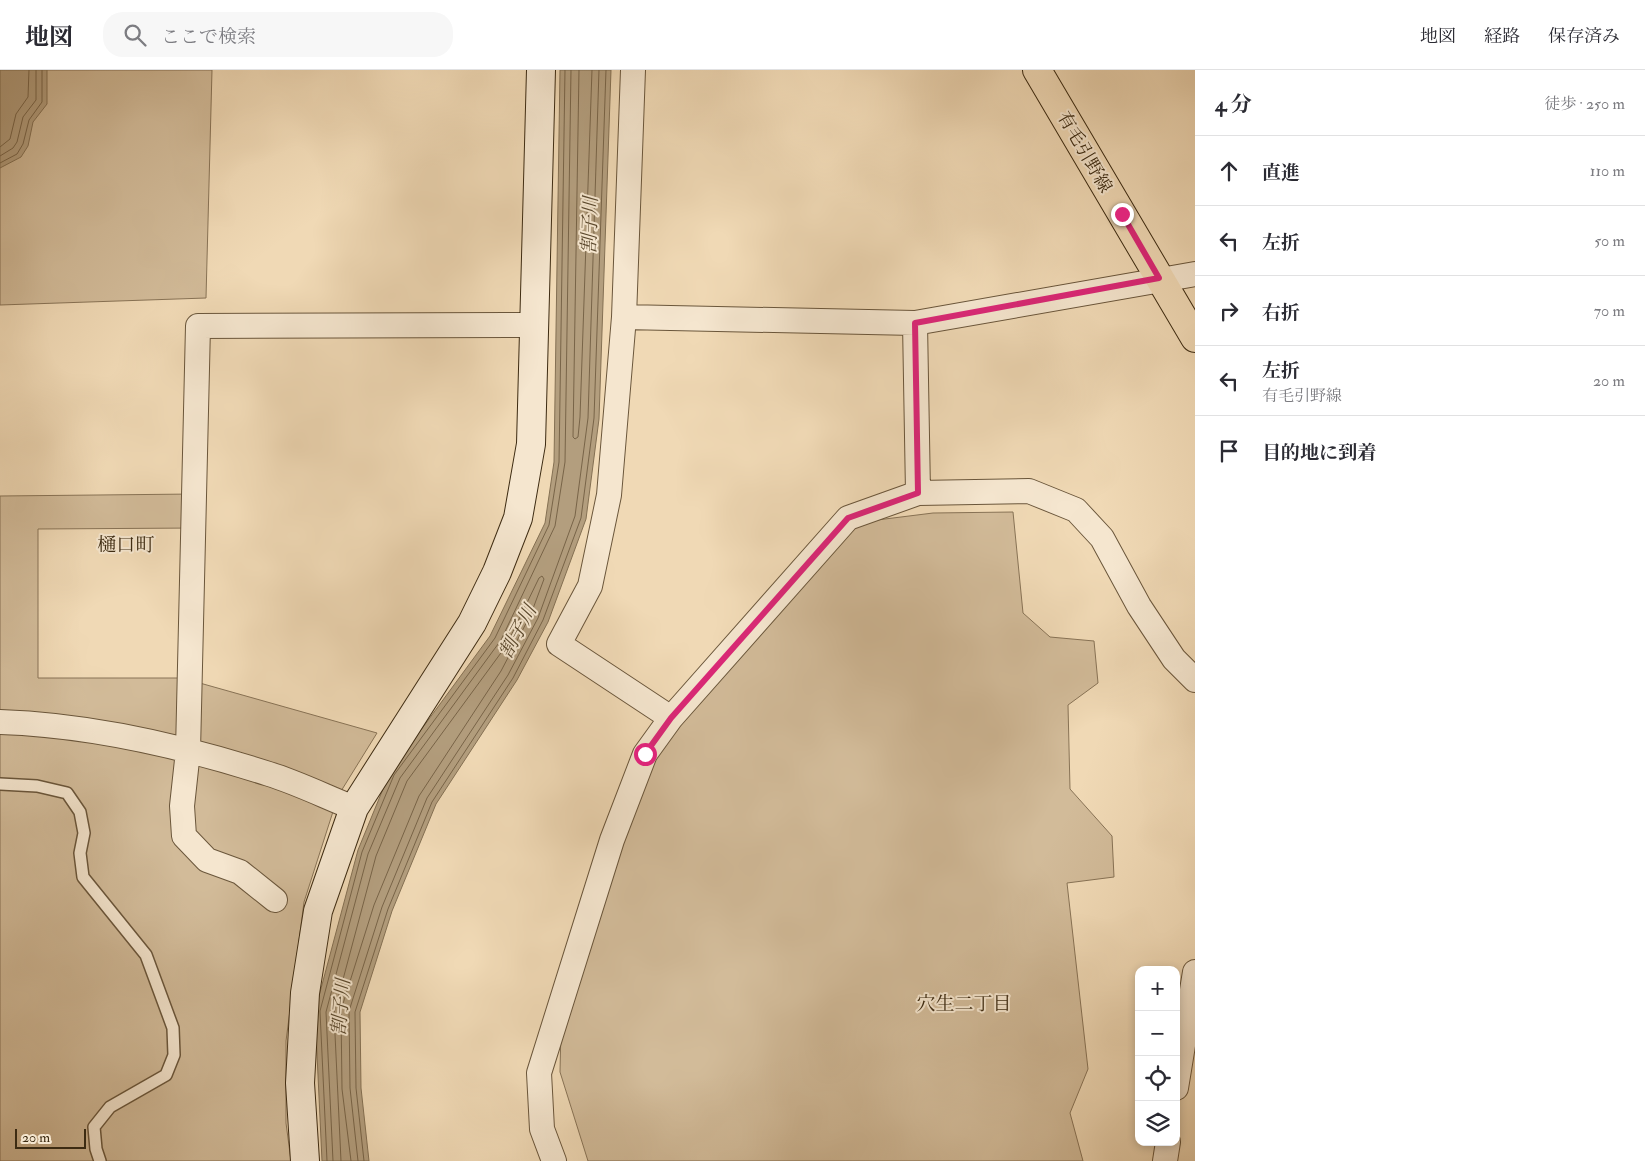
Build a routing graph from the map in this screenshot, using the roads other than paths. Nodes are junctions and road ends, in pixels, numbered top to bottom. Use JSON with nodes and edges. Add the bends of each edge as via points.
{"nodes":[{"id":1,"x":541,"y":70,"type":"edge"},
{"id":2,"x":633,"y":70,"type":"edge"},
{"id":3,"x":1038,"y":70,"type":"edge"},
{"id":4,"x":1195,"y":274,"type":"edge"},
{"id":5,"x":1159,"y":278,"type":"junction"},
{"id":6,"x":624,"y":317,"type":"junction"},
{"id":7,"x":915,"y":323,"type":"junction"},
{"id":8,"x":536,"y":325,"type":"junction"},
{"id":9,"x":1195,"y":338,"type":"edge"},
{"id":10,"x":918,"y":493,"type":"junction"},
{"id":11,"x":1195,"y":680,"type":"edge"},
{"id":12,"x":671,"y":718,"type":"junction"},
{"id":13,"x":0,"y":722,"type":"edge"},
{"id":14,"x":188,"y":751,"type":"junction"},
{"id":15,"x":0,"y":784,"type":"edge"},
{"id":16,"x":354,"y":808,"type":"junction"},
{"id":17,"x":275,"y":900,"type":"dead end"},
{"id":18,"x":1195,"y":972,"type":"edge"},
{"id":19,"x":1180,"y":1064,"type":"edge"},
{"id":20,"x":1167,"y":1146,"type":"edge"},
{"id":21,"x":100,"y":1161,"type":"edge"},
{"id":22,"x":305,"y":1161,"type":"edge"},
{"id":23,"x":554,"y":1161,"type":"edge"},
{"id":24,"x":1164,"y":1161,"type":"edge"}],
"edges":[{"from":1,"to":8,"type":"street"},
{"from":2,"to":6,"type":"street"},
{"from":3,"to":5,"type":"main road","name":"有毛引野線"},
{"from":4,"to":5,"type":"street"},
{"from":5,"to":7,"type":"street"},
{"from":5,"to":9,"type":"main road","name":"有毛引野線"},
{"from":6,"to":7,"type":"street"},
{"from":6,"to":12,"type":"street","via":[[609,495],[590,586],[559,644]]},
{"from":7,"to":10,"type":"street"},
{"from":8,"to":14,"type":"street","via":[[198,326]]},
{"from":8,"to":16,"type":"street","via":[[532,444],[514,527],[472,623]]},
{"from":10,"to":11,"type":"street","via":[[1030,491],[1076,510],[1102,538],[1139,606],[1174,659]]},
{"from":10,"to":12,"type":"street","via":[[848,518]]},
{"from":12,"to":23,"type":"street","via":[[645,754],[612,840],[539,1073],[542,1129]]},
{"from":13,"to":14,"type":"street","via":[[114,733]]},
{"from":14,"to":16,"type":"street","via":[[271,774]]},
{"from":14,"to":17,"type":"street","via":[[182,806],[184,836],[208,860],[240,872]]},
{"from":15,"to":21,"type":"lane","via":[[37,786],[67,794],[80,812],[84,833],[80,853],[83,877],[146,955],[173,1028],[174,1055],[166,1075],[110,1107],[94,1127]]},
{"from":16,"to":22,"type":"street","via":[[318,911],[305,992],[300,1083]]},
{"from":18,"to":19,"type":"street"},
{"from":20,"to":24,"type":"street"}]}
